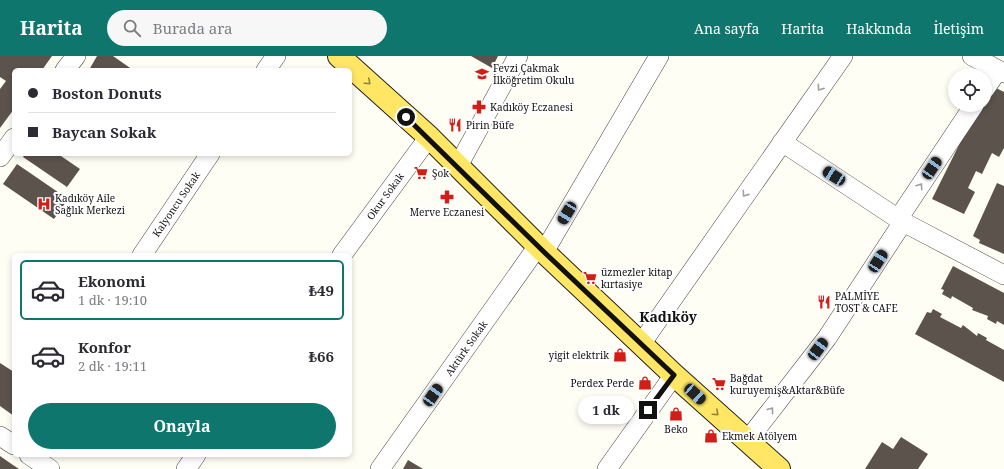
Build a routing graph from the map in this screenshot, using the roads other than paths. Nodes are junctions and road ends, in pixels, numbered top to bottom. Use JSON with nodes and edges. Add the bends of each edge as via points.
{"nodes":[{"id":1,"x":76,"y":56,"type":"edge"},
{"id":2,"x":276,"y":56,"type":"edge"},
{"id":3,"x":339,"y":56,"type":"edge"},
{"id":4,"x":518,"y":56,"type":"edge"},
{"id":5,"x":659,"y":56,"type":"edge"},
{"id":6,"x":843,"y":56,"type":"edge"},
{"id":7,"x":972,"y":56,"type":"edge"},
{"id":8,"x":67,"y":68,"type":"edge"},
{"id":9,"x":267,"y":68,"type":"edge"},
{"id":10,"x":1002,"y":71,"type":"edge"},
{"id":11,"x":992,"y":82,"type":"edge"},
{"id":12,"x":970,"y":112,"type":"edge"},
{"id":13,"x":429,"y":137,"type":"junction"},
{"id":14,"x":12,"y":141,"type":"edge"},
{"id":15,"x":782,"y":142,"type":"junction"},
{"id":16,"x":209,"y":156,"type":"edge"},
{"id":17,"x":0,"y":157,"type":"edge"},
{"id":18,"x":458,"y":166,"type":"junction"},
{"id":19,"x":901,"y":220,"type":"junction"},
{"id":20,"x":541,"y":249,"type":"junction"},
{"id":21,"x":143,"y":253,"type":"edge"},
{"id":22,"x":343,"y":253,"type":"edge"},
{"id":23,"x":1004,"y":275,"type":"edge"},
{"id":24,"x":641,"y":344,"type":"junction"},
{"id":25,"x":674,"y":375,"type":"junction"},
{"id":26,"x":747,"y":441,"type":"junction"},
{"id":27,"x":32,"y":457,"type":"edge"},
{"id":28,"x":195,"y":457,"type":"edge"},
{"id":29,"x":50,"y":469,"type":"edge"},
{"id":30,"x":186,"y":469,"type":"edge"},
{"id":31,"x":380,"y":469,"type":"edge"},
{"id":32,"x":607,"y":469,"type":"edge"},
{"id":33,"x":779,"y":469,"type":"edge"}],
"edges":[{"from":1,"to":8,"type":"street"},
{"from":2,"to":9,"type":"street"},
{"from":3,"to":13,"type":"main road","one_way":true},
{"from":4,"to":18,"type":"street"},
{"from":5,"to":20,"type":"street","name":"Aktürk Sokak"},
{"from":6,"to":15,"type":"street","one_way":true},
{"from":7,"to":10,"type":"street"},
{"from":10,"to":11,"type":"street"},
{"from":19,"to":12,"type":"street","one_way":true},
{"from":13,"to":18,"type":"main road"},
{"from":13,"to":22,"type":"street","name":"Okur Sokak"},
{"from":14,"to":17,"type":"street"},
{"from":15,"to":19,"type":"street"},
{"from":15,"to":24,"type":"street","one_way":true},
{"from":16,"to":21,"type":"street","name":"Kalyoncu Sokak"},
{"from":18,"to":20,"type":"main road"},
{"from":19,"to":23,"type":"street"},
{"from":26,"to":19,"type":"street","one_way":true,"via":[[826,338]]},
{"from":20,"to":24,"type":"main road"},
{"from":20,"to":31,"type":"street","name":"Aktürk Sokak"},
{"from":24,"to":25,"type":"main road"},
{"from":25,"to":26,"type":"main road","one_way":true},
{"from":25,"to":32,"type":"street"},
{"from":26,"to":33,"type":"main road"},
{"from":27,"to":29,"type":"street"},
{"from":28,"to":30,"type":"street"}]}
